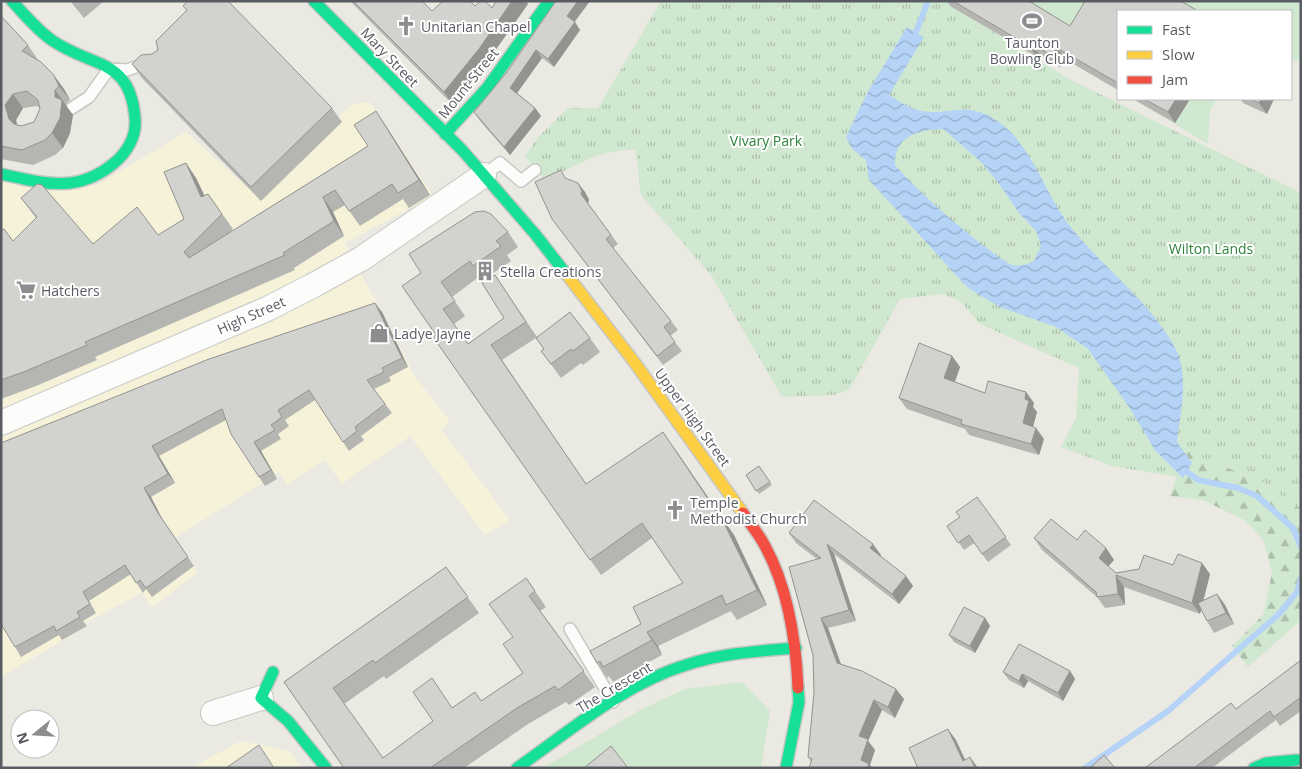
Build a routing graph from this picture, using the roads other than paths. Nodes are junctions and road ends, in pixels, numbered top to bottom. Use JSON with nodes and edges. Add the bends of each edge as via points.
{"nodes":[{"id":1,"x":12,"y":1,"type":"edge"},
{"id":2,"x":314,"y":1,"type":"edge"},
{"id":3,"x":549,"y":1,"type":"edge"},
{"id":4,"x":161,"y":60,"type":"edge"},
{"id":5,"x":109,"y":69,"type":"junction"},
{"id":6,"x":72,"y":108,"type":"dead end"},
{"id":7,"x":445,"y":134,"type":"junction"},
{"id":8,"x":535,"y":170,"type":"dead end"},
{"id":9,"x":1,"y":174,"type":"edge"},
{"id":10,"x":484,"y":176,"type":"junction"},
{"id":11,"x":1,"y":423,"type":"edge"},
{"id":12,"x":570,"y":629,"type":"dead end"},
{"id":13,"x":796,"y":648,"type":"junction"},
{"id":14,"x":273,"y":672,"type":"dead end"},
{"id":15,"x":261,"y":698,"type":"junction"},
{"id":16,"x":613,"y":703,"type":"junction"},
{"id":17,"x":213,"y":713,"type":"dead end"},
{"id":18,"x":1300,"y":760,"type":"edge"},
{"id":19,"x":326,"y":768,"type":"edge"},
{"id":20,"x":518,"y":768,"type":"edge"},
{"id":21,"x":786,"y":768,"type":"edge"},
{"id":22,"x":1254,"y":768,"type":"edge"}],
"edges":[{"from":1,"to":5,"type":"street","via":[[59,45]]},
{"from":2,"to":7,"type":"street","name":"Mary Street"},
{"from":3,"to":7,"type":"street","name":"Mount Street","via":[[475,102]]},
{"from":4,"to":5,"type":"lane","via":[[127,70]]},
{"from":5,"to":6,"type":"lane","via":[[89,97]]},
{"from":5,"to":9,"type":"street","via":[[127,83],[136,126],[132,144],[109,168],[85,181],[65,185],[45,185]]},
{"from":7,"to":10,"type":"street","name":"Upper High Street"},
{"from":8,"to":10,"type":"lane","via":[[521,181],[500,163]]},
{"from":10,"to":11,"type":"street","name":"High Street","via":[[361,259],[312,286],[267,309]]},
{"from":10,"to":13,"type":"street","name":"Upper High Street","via":[[535,234],[632,359],[765,546],[782,591]]},
{"from":12,"to":16,"type":"lane"},
{"from":13,"to":16,"type":"street","name":"The Crescent","via":[[717,658],[674,670]]},
{"from":13,"to":21,"type":"street","name":"Upper High Street","via":[[799,702]]},
{"from":14,"to":15,"type":"street"},
{"from":15,"to":17,"type":"street"},
{"from":15,"to":19,"type":"street","via":[[288,720]]},
{"from":16,"to":20,"type":"street","name":"The Crescent"},
{"from":18,"to":22,"type":"street","via":[[1266,763]]}]}
